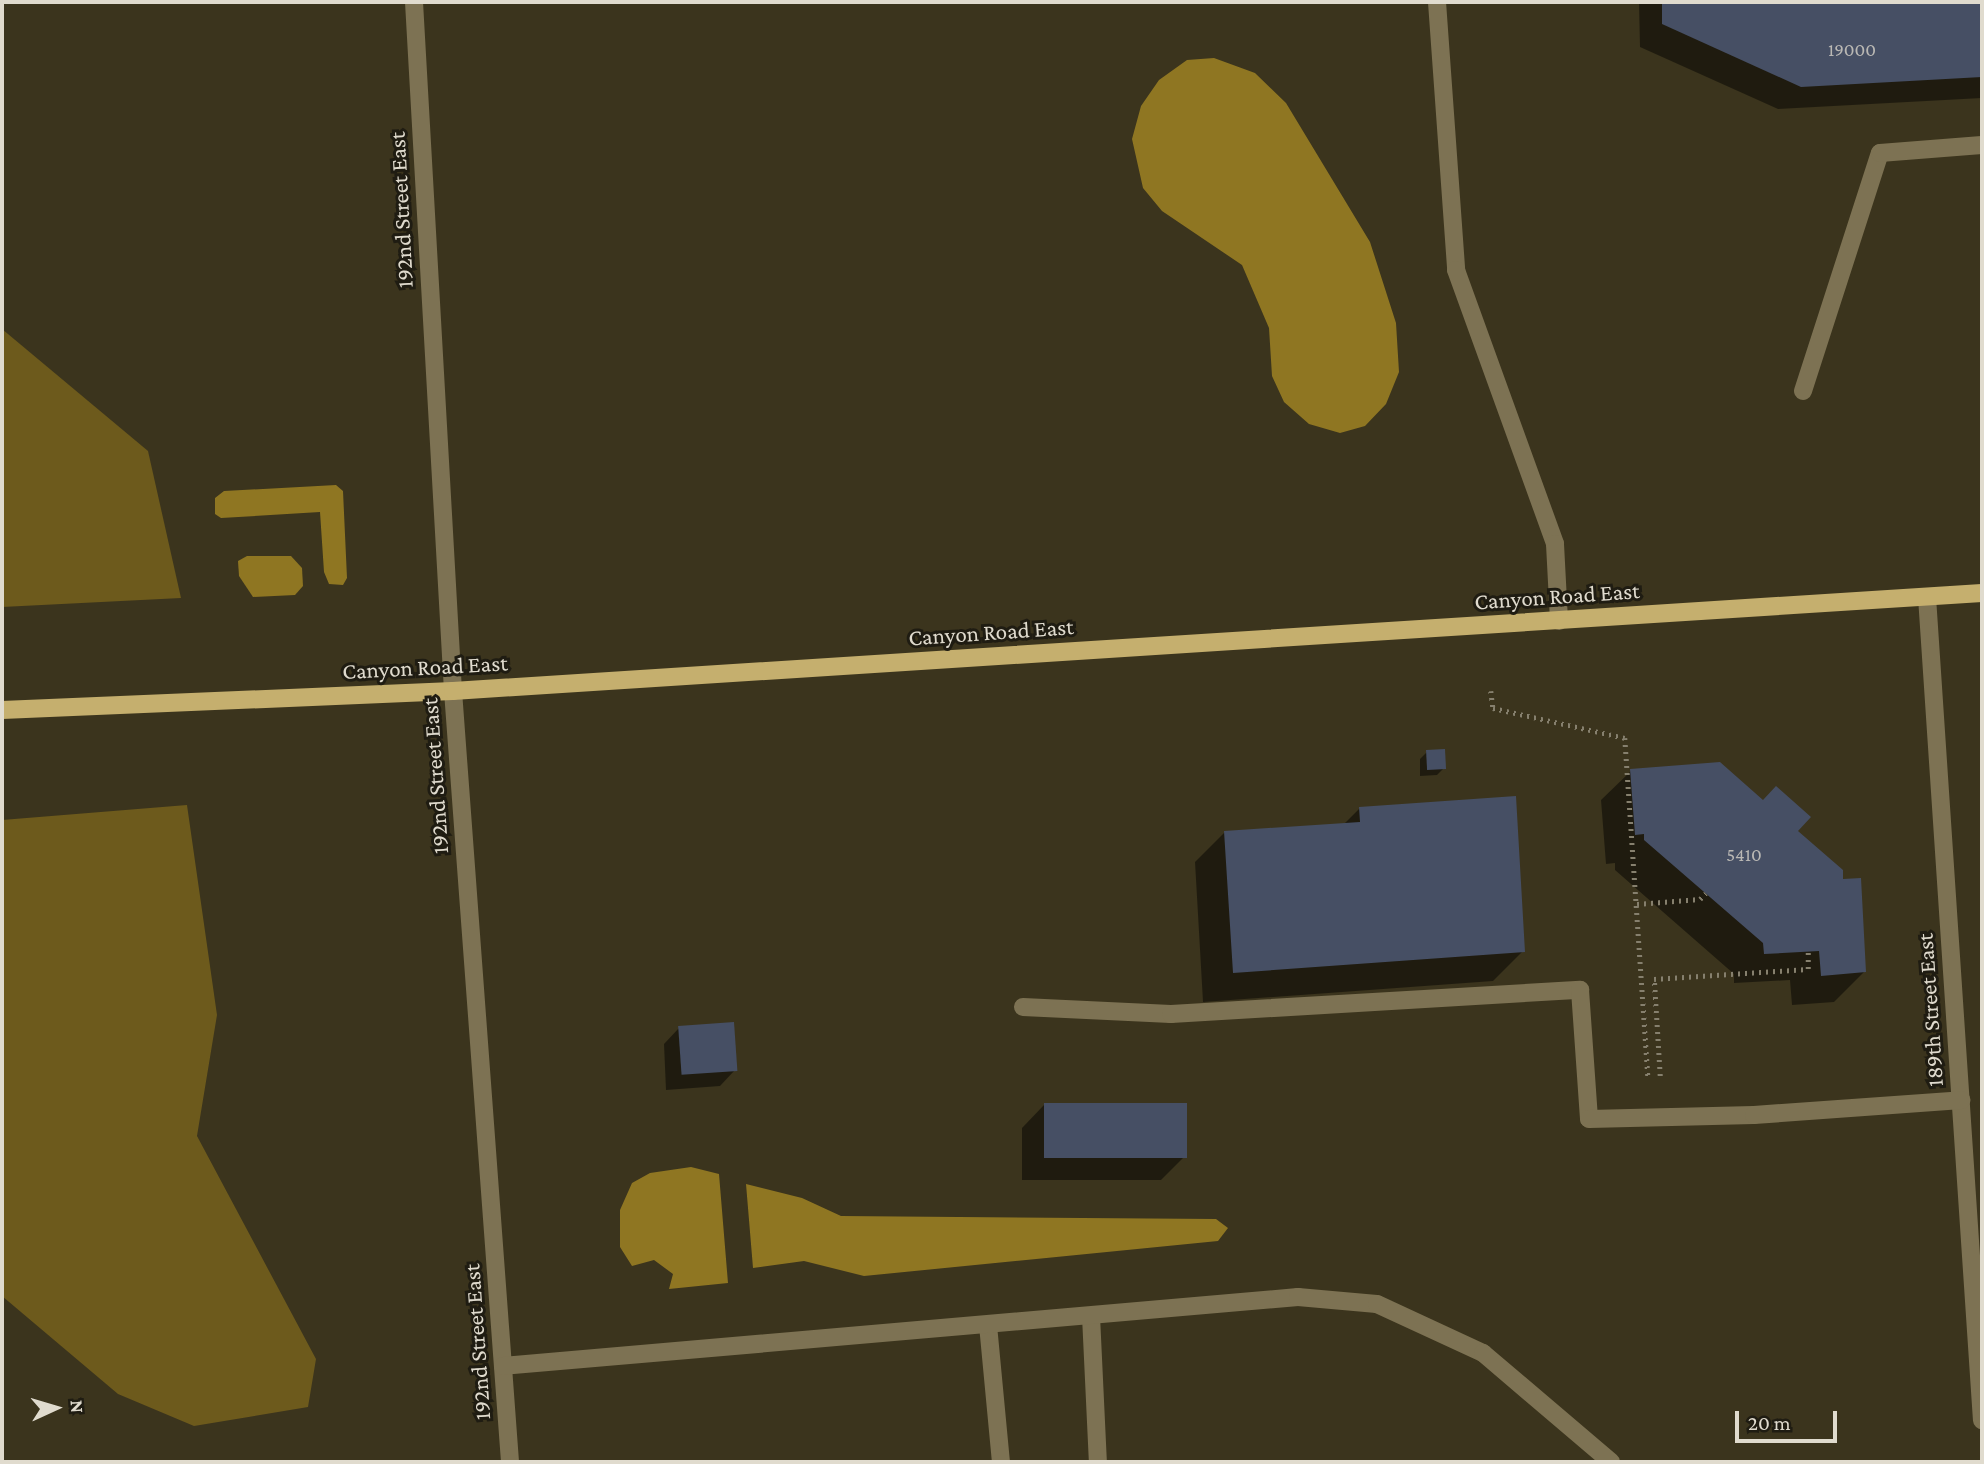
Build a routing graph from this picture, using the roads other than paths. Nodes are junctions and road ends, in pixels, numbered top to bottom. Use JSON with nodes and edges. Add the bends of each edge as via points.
{"nodes":[{"id":1,"x":414,"y":2,"type":"edge"},
{"id":2,"x":1437,"y":2,"type":"edge"},
{"id":3,"x":1982,"y":145,"type":"edge"},
{"id":4,"x":1803,"y":391,"type":"dead end"},
{"id":5,"x":1982,"y":593,"type":"edge"},
{"id":6,"x":1927,"y":597,"type":"junction"},
{"id":7,"x":1559,"y":621,"type":"junction"},
{"id":8,"x":453,"y":691,"type":"junction"},
{"id":9,"x":2,"y":710,"type":"edge"},
{"id":10,"x":1023,"y":1007,"type":"dead end"},
{"id":11,"x":1961,"y":1100,"type":"junction"},
{"id":12,"x":1978,"y":1283,"type":"edge"},
{"id":13,"x":1091,"y":1316,"type":"junction"},
{"id":14,"x":988,"y":1325,"type":"junction"},
{"id":15,"x":503,"y":1366,"type":"junction"},
{"id":16,"x":1982,"y":1420,"type":"edge"},
{"id":17,"x":510,"y":1462,"type":"edge"},
{"id":18,"x":1000,"y":1462,"type":"edge"},
{"id":19,"x":1098,"y":1462,"type":"edge"},
{"id":20,"x":1611,"y":1462,"type":"edge"}],
"edges":[{"from":1,"to":8,"type":"street","name":"192nd Street East"},
{"from":2,"to":7,"type":"street","via":[[1456,270],[1555,544]]},
{"from":3,"to":4,"type":"street","via":[[1880,153]]},
{"from":5,"to":6,"type":"main road","name":"Canyon Road East"},
{"from":6,"to":7,"type":"main road","name":"Canyon Road East"},
{"from":6,"to":11,"type":"street","name":"189th Street East"},
{"from":7,"to":8,"type":"main road","name":"Canyon Road East"},
{"from":8,"to":9,"type":"main road","name":"Canyon Road East"},
{"from":8,"to":15,"type":"street","name":"192nd Street East"},
{"from":10,"to":11,"type":"street","via":[[1171,1014],[1580,990],[1589,1119],[1754,1115]]},
{"from":11,"to":12,"type":"street","name":"189th Street East"},
{"from":12,"to":16,"type":"street","name":"189th Street East"},
{"from":13,"to":14,"type":"street"},
{"from":13,"to":19,"type":"street"},
{"from":13,"to":20,"type":"street","via":[[1298,1297],[1377,1304],[1483,1353]]},
{"from":14,"to":15,"type":"street"},
{"from":14,"to":18,"type":"street"},
{"from":15,"to":17,"type":"street","name":"192nd Street East"}]}
